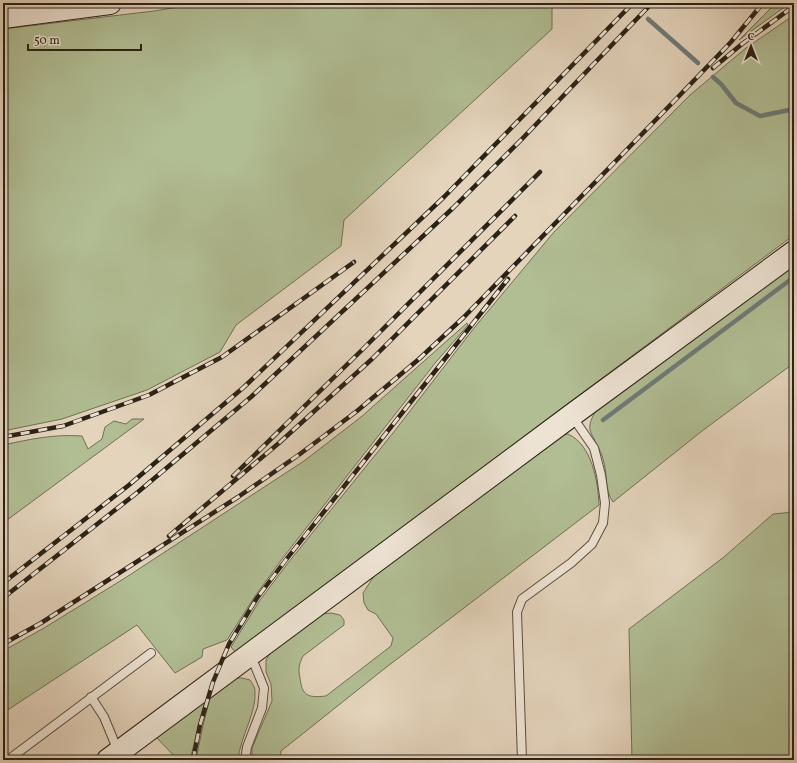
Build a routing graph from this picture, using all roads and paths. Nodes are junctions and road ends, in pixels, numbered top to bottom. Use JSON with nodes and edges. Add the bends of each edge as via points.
{"nodes":[{"id":1,"x":110,"y":3,"type":"edge"},
{"id":2,"x":3,"y":17,"type":"edge"},
{"id":3,"x":794,"y":252,"type":"edge"},
{"id":4,"x":572,"y":415,"type":"junction"},
{"id":5,"x":151,"y":652,"type":"dead end"},
{"id":6,"x":251,"y":655,"type":"junction"},
{"id":7,"x":91,"y":697,"type":"junction"},
{"id":8,"x":114,"y":756,"type":"edge"},
{"id":9,"x":8,"y":760,"type":"edge"},
{"id":10,"x":245,"y":760,"type":"edge"},
{"id":11,"x":522,"y":760,"type":"edge"}],
"edges":[{"from":1,"to":2,"type":"street"},
{"from":3,"to":4,"type":"street"},
{"from":4,"to":6,"type":"street"},
{"from":4,"to":11,"type":"lane","via":[[594,448],[605,503],[603,523],[592,544],[522,599],[517,612]]},
{"from":5,"to":7,"type":"lane"},
{"from":6,"to":8,"type":"street"},
{"from":6,"to":10,"type":"lane","via":[[264,688],[262,708],[247,747]]},
{"from":7,"to":8,"type":"lane","via":[[104,717]]},
{"from":7,"to":9,"type":"lane"}]}
